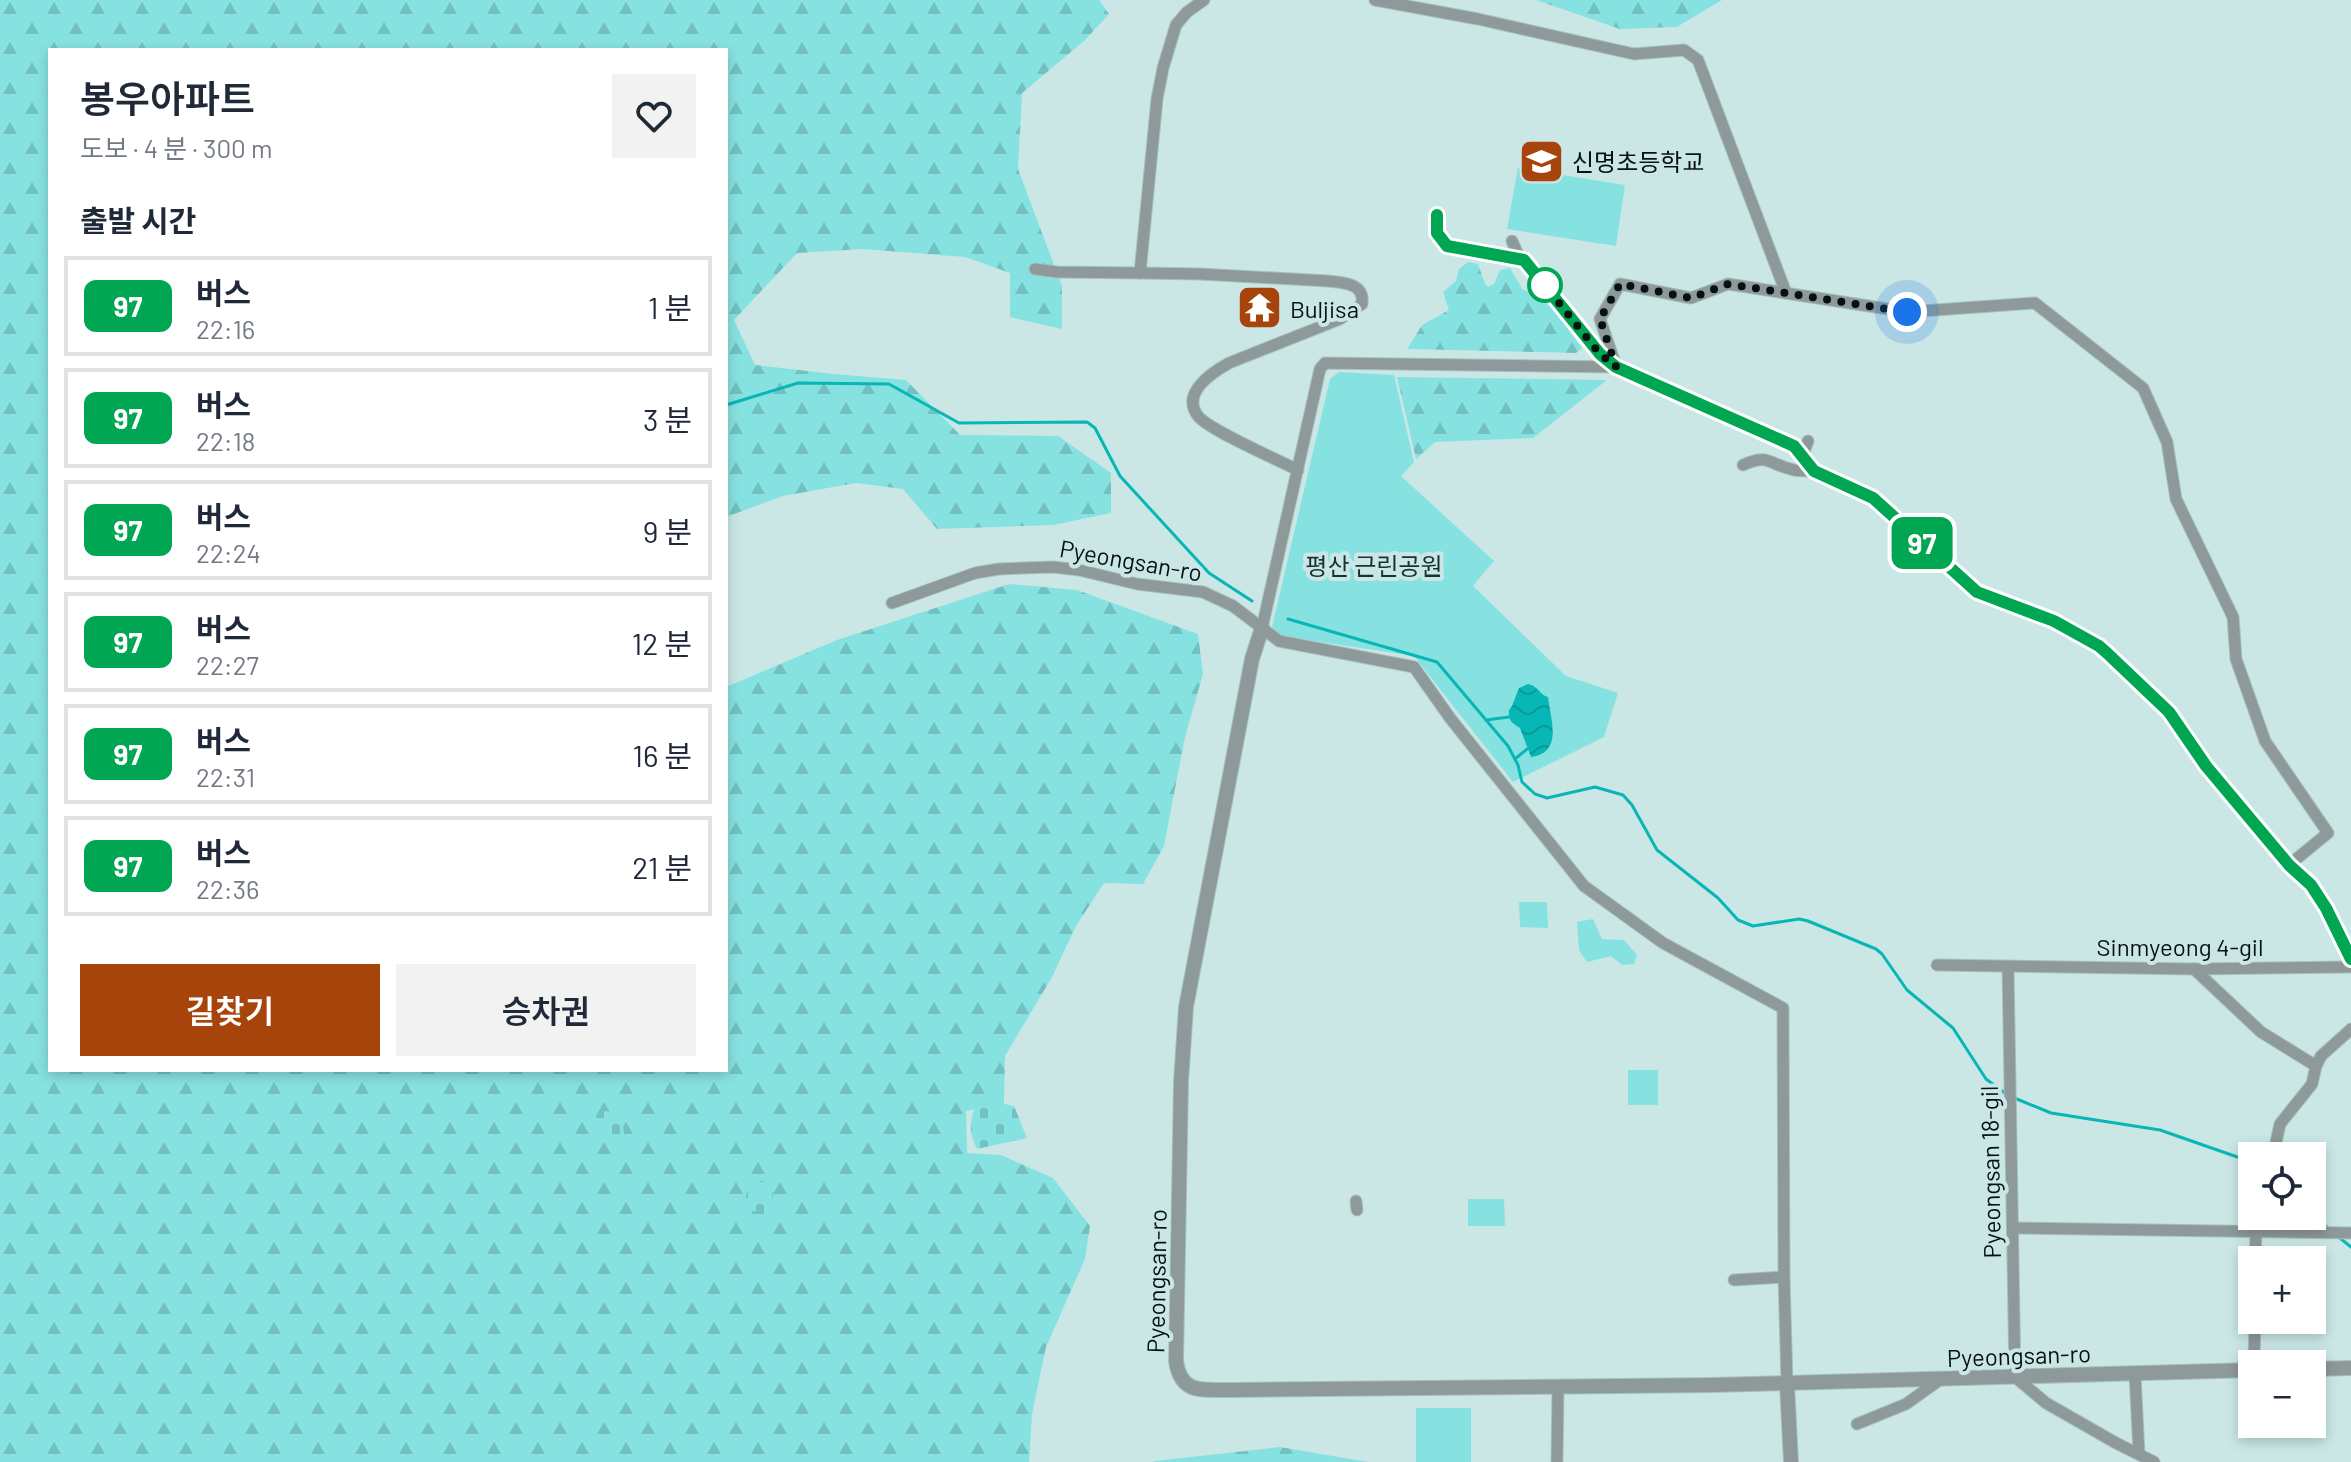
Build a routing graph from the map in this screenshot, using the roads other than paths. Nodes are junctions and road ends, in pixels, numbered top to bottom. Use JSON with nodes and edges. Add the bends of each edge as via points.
{"nodes":[{"id":1,"x":1204,"y":0,"type":"edge"},
{"id":2,"x":1375,"y":0,"type":"edge"},
{"id":3,"x":1437,"y":215,"type":"dead end"},
{"id":4,"x":1512,"y":241,"type":"dead end"},
{"id":5,"x":1520,"y":259,"type":"junction"},
{"id":6,"x":1035,"y":269,"type":"dead end"},
{"id":7,"x":1140,"y":273,"type":"junction"},
{"id":8,"x":1786,"y":293,"type":"junction"},
{"id":9,"x":1616,"y":367,"type":"junction"},
{"id":10,"x":1808,"y":441,"type":"dead end"},
{"id":11,"x":1802,"y":457,"type":"junction"},
{"id":12,"x":1743,"y":465,"type":"dead end"},
{"id":13,"x":1298,"y":470,"type":"junction"},
{"id":14,"x":1814,"y":471,"type":"junction"},
{"id":15,"x":892,"y":603,"type":"dead end"},
{"id":16,"x":1262,"y":628,"type":"junction"},
{"id":17,"x":2289,"y":865,"type":"junction"},
{"id":18,"x":2351,"y":959,"type":"edge"},
{"id":19,"x":1937,"y":965,"type":"dead end"},
{"id":20,"x":2008,"y":967,"type":"junction"},
{"id":21,"x":2351,"y":967,"type":"edge"},
{"id":22,"x":2194,"y":969,"type":"junction"},
{"id":23,"x":2351,"y":1029,"type":"edge"},
{"id":24,"x":2316,"y":1066,"type":"junction"},
{"id":25,"x":2276,"y":1142,"type":"edge"},
{"id":26,"x":2013,"y":1228,"type":"junction"},
{"id":27,"x":2256,"y":1232,"type":"junction"},
{"id":28,"x":2349,"y":1233,"type":"edge"},
{"id":29,"x":2256,"y":1246,"type":"edge"},
{"id":30,"x":1784,"y":1277,"type":"junction"},
{"id":31,"x":1734,"y":1280,"type":"dead end"},
{"id":32,"x":2351,"y":1368,"type":"edge"},
{"id":33,"x":2326,"y":1369,"type":"edge"},
{"id":34,"x":2238,"y":1370,"type":"edge"},
{"id":35,"x":2135,"y":1374,"type":"junction"},
{"id":36,"x":2015,"y":1377,"type":"junction"},
{"id":37,"x":1941,"y":1379,"type":"junction"},
{"id":38,"x":1787,"y":1384,"type":"junction"},
{"id":39,"x":1558,"y":1387,"type":"junction"},
{"id":40,"x":1857,"y":1424,"type":"dead end"},
{"id":41,"x":2139,"y":1454,"type":"junction"},
{"id":42,"x":1557,"y":1462,"type":"edge"},
{"id":43,"x":1791,"y":1462,"type":"edge"},
{"id":44,"x":2154,"y":1462,"type":"edge"}],
"edges":[{"from":1,"to":7,"type":"street","via":[[1176,25],[1163,68]]},
{"from":2,"to":8,"type":"street","via":[[1634,54],[1684,50],[1698,60]]},
{"from":3,"to":5,"type":"street","via":[[1437,233],[1447,246]]},
{"from":4,"to":5,"type":"street"},
{"from":5,"to":9,"type":"street"},
{"from":6,"to":7,"type":"street"},
{"from":7,"to":13,"type":"street","via":[[1328,281],[1359,288],[1362,304],[1340,319],[1221,367],[1197,389],[1197,415]]},
{"from":8,"to":9,"type":"street","via":[[1728,284],[1691,298],[1620,284],[1600,319]]},
{"from":8,"to":17,"type":"street","via":[[1907,312],[2035,303],[2143,388],[2167,442],[2176,499],[2233,617],[2236,659],[2265,741],[2328,833]]},
{"from":9,"to":11,"type":"street","via":[[1794,446]]},
{"from":9,"to":13,"type":"street","via":[[1325,363]]},
{"from":10,"to":11,"type":"street"},
{"from":11,"to":14,"type":"street"},
{"from":12,"to":14,"type":"street","via":[[1765,459],[1793,470]]},
{"from":13,"to":16,"type":"street"},
{"from":14,"to":17,"type":"street","via":[[1873,498],[1977,592],[2054,621],[2099,646],[2169,712],[2206,766]]},
{"from":15,"to":16,"type":"street","name":"Pyeongsan-ro","via":[[975,573],[1053,567],[1203,592]]},
{"from":16,"to":30,"type":"street","name":"Pyeongsan-ro","via":[[1279,641],[1414,667],[1584,886],[1663,943],[1783,1008]]},
{"from":16,"to":39,"type":"street","name":"Pyeongsan-ro","via":[[1186,1007],[1178,1377],[1198,1389]]},
{"from":17,"to":18,"type":"street","via":[[2311,885]]},
{"from":19,"to":20,"type":"street","name":"Sinmyeong 4-gil"},
{"from":20,"to":22,"type":"street","name":"Sinmyeong 4-gil"},
{"from":20,"to":26,"type":"street","name":"Pyeongsan 18-gil"},
{"from":21,"to":22,"type":"street","name":"Sinmyeong 4-gil"},
{"from":22,"to":24,"type":"street","via":[[2261,1032]]},
{"from":23,"to":24,"type":"street"},
{"from":24,"to":25,"type":"street","via":[[2312,1084],[2280,1124]]},
{"from":26,"to":27,"type":"street"},
{"from":26,"to":36,"type":"street","name":"Pyeongsan 18-gil"},
{"from":27,"to":28,"type":"street"},
{"from":27,"to":29,"type":"street"},
{"from":30,"to":31,"type":"street"},
{"from":30,"to":38,"type":"street","name":"Pyeongsan-ro"},
{"from":32,"to":33,"type":"street"},
{"from":34,"to":35,"type":"street","name":"Pyeongsan-ro"},
{"from":35,"to":36,"type":"street","name":"Pyeongsan-ro"},
{"from":35,"to":41,"type":"street"},
{"from":36,"to":37,"type":"street","name":"Pyeongsan-ro"},
{"from":36,"to":41,"type":"street","via":[[2046,1403]]},
{"from":37,"to":38,"type":"street","name":"Pyeongsan-ro"},
{"from":37,"to":40,"type":"street","via":[[1906,1404]]},
{"from":38,"to":39,"type":"street","name":"Pyeongsan-ro"},
{"from":38,"to":43,"type":"street","name":"Pyeongsan-ro"},
{"from":39,"to":42,"type":"street"},
{"from":41,"to":44,"type":"street"}]}
